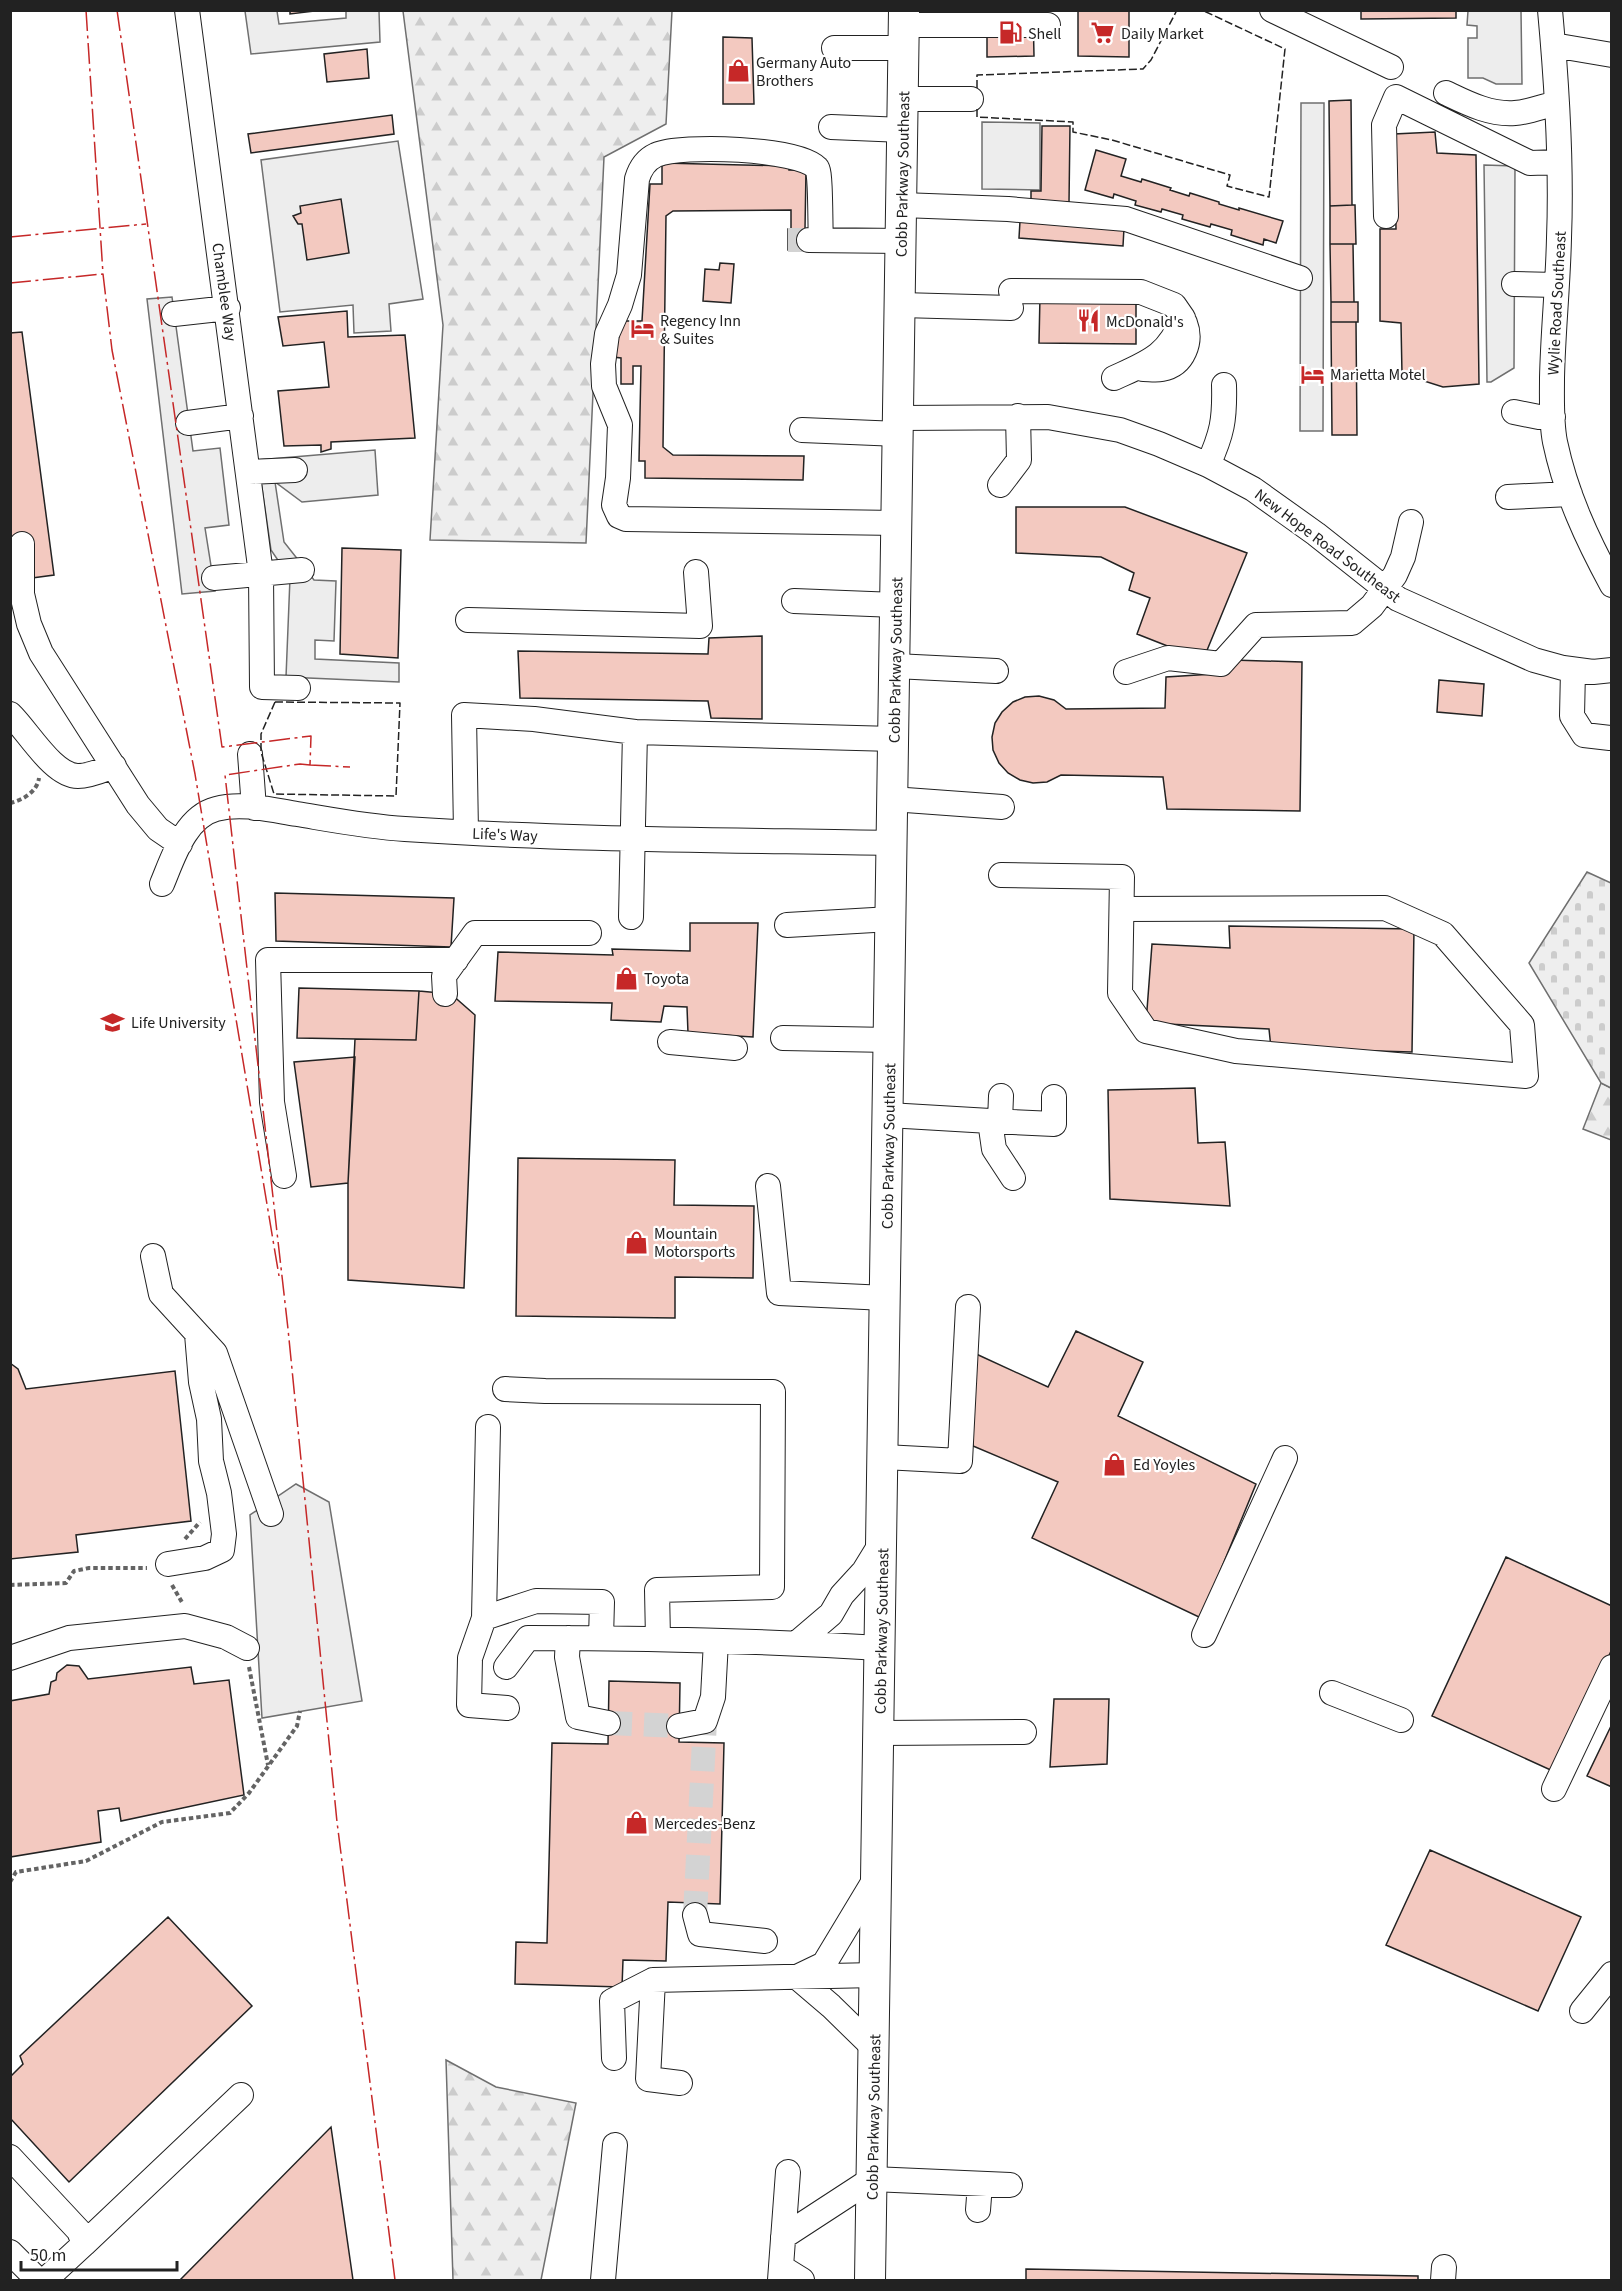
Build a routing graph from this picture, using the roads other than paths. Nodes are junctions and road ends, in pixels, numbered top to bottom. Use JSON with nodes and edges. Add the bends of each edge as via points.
{"nodes":[{"id":1,"x":187,"y":10,"type":"edge"},
{"id":2,"x":1272,"y":10,"type":"edge"},
{"id":3,"x":1550,"y":10,"type":"edge"},
{"id":4,"x":1048,"y":25,"type":"dead end"},
{"id":5,"x":904,"y":28,"type":"edge"},
{"id":6,"x":1553,"y":45,"type":"junction"},
{"id":7,"x":834,"y":48,"type":"dead end"},
{"id":8,"x":1611,"y":55,"type":"edge"},
{"id":9,"x":1391,"y":67,"type":"dead end"},
{"id":10,"x":1446,"y":93,"type":"dead end"},
{"id":11,"x":903,"y":99,"type":"junction"},
{"id":12,"x":971,"y":99,"type":"dead end"},
{"id":13,"x":1557,"y":103,"type":"junction"},
{"id":14,"x":831,"y":127,"type":"dead end"},
{"id":15,"x":903,"y":130,"type":"junction"},
{"id":16,"x":1559,"y":162,"type":"junction"},
{"id":17,"x":902,"y":205,"type":"junction"},
{"id":18,"x":1386,"y":216,"type":"dead end"},
{"id":19,"x":902,"y":241,"type":"junction"},
{"id":20,"x":1300,"y":278,"type":"dead end"},
{"id":21,"x":1514,"y":284,"type":"dead end"},
{"id":22,"x":1556,"y":285,"type":"junction"},
{"id":23,"x":901,"y":305,"type":"junction"},
{"id":24,"x":228,"y":308,"type":"junction"},
{"id":25,"x":174,"y":314,"type":"dead end"},
{"id":26,"x":1124,"y":373,"type":"dead end"},
{"id":27,"x":1224,"y":386,"type":"dead end"},
{"id":28,"x":1514,"y":412,"type":"dead end"},
{"id":29,"x":242,"y":416,"type":"junction"},
{"id":30,"x":1018,"y":416,"type":"junction"},
{"id":31,"x":1553,"y":417,"type":"junction"},
{"id":32,"x":188,"y":423,"type":"dead end"},
{"id":33,"x":899,"y":426,"type":"junction"},
{"id":34,"x":802,"y":430,"type":"dead end"},
{"id":35,"x":1208,"y":465,"type":"junction"},
{"id":36,"x":295,"y":470,"type":"dead end"},
{"id":37,"x":249,"y":472,"type":"junction"},
{"id":38,"x":1000,"y":485,"type":"dead end"},
{"id":39,"x":1570,"y":494,"type":"junction"},
{"id":40,"x":1508,"y":497,"type":"dead end"},
{"id":41,"x":1411,"y":522,"type":"dead end"},
{"id":42,"x":897,"y":523,"type":"junction"},
{"id":43,"x":22,"y":544,"type":"dead end"},
{"id":44,"x":302,"y":570,"type":"dead end"},
{"id":45,"x":696,"y":572,"type":"dead end"},
{"id":46,"x":261,"y":574,"type":"junction"},
{"id":47,"x":214,"y":578,"type":"dead end"},
{"id":48,"x":1611,"y":585,"type":"edge"},
{"id":49,"x":1386,"y":590,"type":"junction"},
{"id":50,"x":16,"y":596,"type":"edge"},
{"id":51,"x":794,"y":601,"type":"dead end"},
{"id":52,"x":896,"y":605,"type":"junction"},
{"id":53,"x":468,"y":620,"type":"dead end"},
{"id":54,"x":895,"y":666,"type":"junction"},
{"id":55,"x":1573,"y":670,"type":"junction"},
{"id":56,"x":1611,"y":670,"type":"edge"},
{"id":57,"x":996,"y":671,"type":"dead end"},
{"id":58,"x":1126,"y":672,"type":"dead end"},
{"id":59,"x":298,"y":688,"type":"dead end"},
{"id":60,"x":10,"y":714,"type":"edge"},
{"id":61,"x":635,"y":732,"type":"junction"},
{"id":62,"x":1610,"y":738,"type":"edge"},
{"id":63,"x":894,"y":739,"type":"junction"},
{"id":64,"x":250,"y":754,"type":"dead end"},
{"id":65,"x":114,"y":766,"type":"junction"},
{"id":66,"x":892,"y":799,"type":"junction"},
{"id":67,"x":1002,"y":807,"type":"dead end"},
{"id":68,"x":254,"y":808,"type":"junction"},
{"id":69,"x":466,"y":832,"type":"junction"},
{"id":70,"x":632,"y":838,"type":"junction"},
{"id":71,"x":891,"y":843,"type":"junction"},
{"id":72,"x":180,"y":844,"type":"junction"},
{"id":73,"x":1001,"y":875,"type":"dead end"},
{"id":74,"x":162,"y":884,"type":"dead end"},
{"id":75,"x":1122,"y":909,"type":"junction"},
{"id":76,"x":631,"y":917,"type":"dead end"},
{"id":77,"x":891,"y":919,"type":"junction"},
{"id":78,"x":787,"y":925,"type":"dead end"},
{"id":79,"x":589,"y":933,"type":"dead end"},
{"id":80,"x":456,"y":960,"type":"junction"},
{"id":81,"x":445,"y":994,"type":"dead end"},
{"id":82,"x":783,"y":1038,"type":"dead end"},
{"id":83,"x":890,"y":1040,"type":"junction"},
{"id":84,"x":670,"y":1042,"type":"dead end"},
{"id":85,"x":735,"y":1048,"type":"dead end"},
{"id":86,"x":1001,"y":1096,"type":"dead end"},
{"id":87,"x":1054,"y":1097,"type":"dead end"},
{"id":88,"x":888,"y":1115,"type":"junction"},
{"id":89,"x":995,"y":1121,"type":"junction"},
{"id":90,"x":284,"y":1176,"type":"dead end"},
{"id":91,"x":1013,"y":1178,"type":"dead end"},
{"id":92,"x":768,"y":1186,"type":"dead end"},
{"id":93,"x":153,"y":1256,"type":"dead end"},
{"id":94,"x":886,"y":1298,"type":"junction"},
{"id":95,"x":968,"y":1306,"type":"dead end"},
{"id":96,"x":197,"y":1334,"type":"junction"},
{"id":97,"x":506,"y":1389,"type":"dead end"},
{"id":98,"x":488,"y":1427,"type":"dead end"},
{"id":99,"x":884,"y":1457,"type":"junction"},
{"id":100,"x":1285,"y":1458,"type":"dead end"},
{"id":101,"x":271,"y":1514,"type":"dead end"},
{"id":102,"x":883,"y":1539,"type":"junction"},
{"id":103,"x":164,"y":1572,"type":"road end"},
{"id":104,"x":484,"y":1618,"type":"junction"},
{"id":105,"x":1204,"y":1635,"type":"dead end"},
{"id":106,"x":568,"y":1638,"type":"junction"},
{"id":107,"x":601,"y":1638,"type":"junction"},
{"id":108,"x":658,"y":1639,"type":"junction"},
{"id":109,"x":716,"y":1641,"type":"junction"},
{"id":110,"x":797,"y":1643,"type":"junction"},
{"id":111,"x":247,"y":1648,"type":"road end"},
{"id":112,"x":880,"y":1648,"type":"junction"},
{"id":113,"x":10,"y":1658,"type":"edge"},
{"id":114,"x":506,"y":1667,"type":"dead end"},
{"id":115,"x":1611,"y":1667,"type":"edge"},
{"id":116,"x":1332,"y":1693,"type":"dead end"},
{"id":117,"x":507,"y":1708,"type":"dead end"},
{"id":118,"x":1401,"y":1720,"type":"dead end"},
{"id":119,"x":608,"y":1723,"type":"tunnel mouth"},
{"id":120,"x":679,"y":1726,"type":"tunnel mouth"},
{"id":121,"x":1024,"y":1732,"type":"dead end"},
{"id":122,"x":880,"y":1733,"type":"junction"},
{"id":123,"x":1554,"y":1789,"type":"dead end"},
{"id":124,"x":877,"y":1875,"type":"junction"},
{"id":125,"x":695,"y":1915,"type":"tunnel mouth"},
{"id":126,"x":765,"y":1941,"type":"dead end"},
{"id":127,"x":1611,"y":1974,"type":"edge"},
{"id":128,"x":875,"y":1975,"type":"junction"},
{"id":129,"x":797,"y":1977,"type":"junction"},
{"id":130,"x":653,"y":1980,"type":"junction"},
{"id":131,"x":1582,"y":2011,"type":"dead end"},
{"id":132,"x":874,"y":2048,"type":"junction"},
{"id":133,"x":614,"y":2058,"type":"dead end"},
{"id":134,"x":680,"y":2083,"type":"dead end"},
{"id":135,"x":241,"y":2095,"type":"dead end"},
{"id":136,"x":615,"y":2145,"type":"dead end"},
{"id":137,"x":10,"y":2157,"type":"edge"},
{"id":138,"x":788,"y":2172,"type":"dead end"},
{"id":139,"x":872,"y":2179,"type":"junction"},
{"id":140,"x":980,"y":2184,"type":"junction"},
{"id":141,"x":1010,"y":2185,"type":"dead end"},
{"id":142,"x":978,"y":2210,"type":"dead end"},
{"id":143,"x":783,"y":2237,"type":"junction"},
{"id":144,"x":84,"y":2244,"type":"junction"},
{"id":145,"x":10,"y":2252,"type":"edge"},
{"id":146,"x":781,"y":2274,"type":"edge"},
{"id":147,"x":38,"y":2280,"type":"edge"},
{"id":148,"x":45,"y":2280,"type":"edge"},
{"id":149,"x":603,"y":2280,"type":"edge"},
{"id":150,"x":802,"y":2280,"type":"edge"},
{"id":151,"x":870,"y":2280,"type":"edge"}],
"edges":[{"from":1,"to":24,"type":"street","name":"Chamblee Way"},
{"from":2,"to":9,"type":"street","via":[[1346,34]]},
{"from":3,"to":6,"type":"street","name":"Wylie Road Southeast"},
{"from":4,"to":5,"type":"street"},
{"from":5,"to":7,"type":"street"},
{"from":5,"to":11,"type":"main road","name":"Cobb Parkway Southeast"},
{"from":6,"to":8,"type":"street"},
{"from":6,"to":13,"type":"street","name":"Wylie Road Southeast"},
{"from":10,"to":13,"type":"street","via":[[1471,105],[1514,113]]},
{"from":11,"to":12,"type":"street"},
{"from":11,"to":15,"type":"main road","name":"Cobb Parkway Southeast"},
{"from":13,"to":16,"type":"street","name":"Wylie Road Southeast"},
{"from":14,"to":15,"type":"street"},
{"from":15,"to":17,"type":"main road","name":"Cobb Parkway Southeast"},
{"from":16,"to":18,"type":"street","via":[[1530,163],[1396,97],[1384,125]]},
{"from":16,"to":22,"type":"street","name":"Wylie Road Southeast"},
{"from":17,"to":19,"type":"main road","name":"Cobb Parkway Southeast"},
{"from":17,"to":20,"type":"street","via":[[1126,219]]},
{"from":19,"to":23,"type":"main road","name":"Cobb Parkway Southeast"},
{"from":19,"to":42,"type":"street","via":[[815,240],[820,175],[810,163],[775,153],[691,148],[658,154],[640,168],[629,275],[607,334],[603,364],[604,386],[620,425],[614,505],[618,516],[647,520]]},
{"from":21,"to":22,"type":"street"},
{"from":22,"to":31,"type":"street","name":"Wylie Road Southeast"},
{"from":23,"to":26,"type":"street","via":[[1141,292],[1174,305],[1183,318],[1176,336],[1154,360]]},
{"from":23,"to":33,"type":"main road","name":"Cobb Parkway Southeast"},
{"from":24,"to":25,"type":"street"},
{"from":24,"to":29,"type":"street","name":"Chamblee Way"},
{"from":27,"to":35,"type":"street","via":[[1222,431]]},
{"from":28,"to":31,"type":"street"},
{"from":29,"to":32,"type":"street"},
{"from":29,"to":37,"type":"street","name":"Chamblee Way"},
{"from":30,"to":33,"type":"street","name":"New Hope Road Southeast"},
{"from":30,"to":35,"type":"street","name":"New Hope Road Southeast","via":[[1058,418],[1120,430]]},
{"from":30,"to":38,"type":"street","via":[[1019,460]]},
{"from":31,"to":39,"type":"street","name":"Wylie Road Southeast","via":[[1555,441]]},
{"from":33,"to":34,"type":"street","name":"New Hope Road Southeast"},
{"from":33,"to":42,"type":"main road","name":"Cobb Parkway Southeast"},
{"from":35,"to":49,"type":"street","name":"New Hope Road Southeast","via":[[1280,507]]},
{"from":36,"to":37,"type":"street"},
{"from":37,"to":46,"type":"street","name":"Chamblee Way"},
{"from":39,"to":40,"type":"street"},
{"from":39,"to":48,"type":"street","name":"Wylie Road Southeast","via":[[1581,528]]},
{"from":41,"to":49,"type":"street","via":[[1403,557]]},
{"from":42,"to":52,"type":"main road","name":"Cobb Parkway Southeast"},
{"from":43,"to":50,"type":"street"},
{"from":44,"to":46,"type":"street"},
{"from":45,"to":53,"type":"street","via":[[700,626]]},
{"from":46,"to":47,"type":"street"},
{"from":46,"to":59,"type":"street","name":"Chamblee Way","via":[[262,687]]},
{"from":49,"to":55,"type":"street","name":"New Hope Road Southeast","via":[[1438,619],[1534,660]]},
{"from":49,"to":58,"type":"street","via":[[1352,623],[1256,626],[1221,664],[1168,658]]},
{"from":50,"to":65,"type":"street","via":[[41,653]]},
{"from":51,"to":52,"type":"street"},
{"from":52,"to":54,"type":"main road","name":"Cobb Parkway Southeast"},
{"from":54,"to":57,"type":"street"},
{"from":54,"to":63,"type":"main road","name":"Cobb Parkway Southeast"},
{"from":55,"to":56,"type":"street","name":"New Hope Road Southeast"},
{"from":55,"to":62,"type":"street","via":[[1572,716],[1584,735]]},
{"from":60,"to":65,"type":"street","via":[[61,771],[76,777]]},
{"from":61,"to":63,"type":"street"},
{"from":61,"to":69,"type":"street","via":[[534,719],[464,716]]},
{"from":61,"to":70,"type":"street"},
{"from":63,"to":66,"type":"main road","name":"Cobb Parkway Southeast"},
{"from":64,"to":68,"type":"street"},
{"from":65,"to":72,"type":"street","via":[[138,806],[158,829]]},
{"from":66,"to":67,"type":"street"},
{"from":66,"to":71,"type":"main road","name":"Cobb Parkway Southeast"},
{"from":68,"to":69,"type":"street","name":"Life's Way","via":[[402,829]]},
{"from":68,"to":72,"type":"street","name":"Life's Way","via":[[208,812],[194,823]]},
{"from":69,"to":70,"type":"street","name":"Life's Way"},
{"from":70,"to":71,"type":"street","name":"Life's Way"},
{"from":70,"to":76,"type":"street"},
{"from":71,"to":77,"type":"main road","name":"Cobb Parkway Southeast"},
{"from":72,"to":74,"type":"street","name":"Life's Way"},
{"from":73,"to":75,"type":"street","via":[[1122,877]]},
{"from":75,"to":75,"type":"street","via":[[1385,908],[1443,934],[1522,1024],[1526,1076],[1236,1051],[1146,1031],[1120,993]]},
{"from":77,"to":78,"type":"street"},
{"from":77,"to":83,"type":"main road","name":"Cobb Parkway Southeast"},
{"from":79,"to":80,"type":"street","via":[[475,933]]},
{"from":80,"to":81,"type":"street","via":[[444,976]]},
{"from":80,"to":90,"type":"street","via":[[268,960],[272,1102]]},
{"from":82,"to":83,"type":"street"},
{"from":83,"to":88,"type":"main road","name":"Cobb Parkway Southeast"},
{"from":84,"to":85,"type":"street"},
{"from":86,"to":89,"type":"street"},
{"from":87,"to":89,"type":"street","via":[[1054,1124]]},
{"from":88,"to":89,"type":"street"},
{"from":88,"to":94,"type":"main road","name":"Cobb Parkway Southeast"},
{"from":89,"to":91,"type":"street","via":[[994,1149]]},
{"from":92,"to":94,"type":"street","via":[[779,1293]]},
{"from":93,"to":96,"type":"street","via":[[161,1294]]},
{"from":94,"to":99,"type":"main road","name":"Cobb Parkway Southeast"},
{"from":95,"to":99,"type":"street","via":[[960,1461]]},
{"from":96,"to":101,"type":"street","via":[[214,1353]]},
{"from":96,"to":103,"type":"street","via":[[211,1461],[224,1534],[222,1550]]},
{"from":97,"to":108,"type":"street","via":[[773,1392],[772,1587],[657,1590]]},
{"from":98,"to":104,"type":"street"},
{"from":99,"to":102,"type":"main road","name":"Cobb Parkway Southeast"},
{"from":100,"to":105,"type":"street"},
{"from":102,"to":110,"type":"street","via":[[831,1614]]},
{"from":102,"to":112,"type":"main road","name":"Cobb Parkway Southeast"},
{"from":104,"to":107,"type":"street","via":[[536,1601],[602,1602]]},
{"from":104,"to":117,"type":"street","via":[[470,1658],[469,1705]]},
{"from":106,"to":107,"type":"street"},
{"from":106,"to":114,"type":"street","via":[[528,1638]]},
{"from":106,"to":119,"type":"street","via":[[567,1657],[578,1717]]},
{"from":107,"to":108,"type":"street"},
{"from":108,"to":109,"type":"street"},
{"from":109,"to":110,"type":"street"},
{"from":109,"to":120,"type":"street","via":[[713,1697],[705,1721]]},
{"from":110,"to":112,"type":"street"},
{"from":111,"to":113,"type":"street","via":[[226,1637],[185,1626],[69,1638]]},
{"from":112,"to":122,"type":"main road","name":"Cobb Parkway Southeast"},
{"from":115,"to":123,"type":"street"},
{"from":116,"to":118,"type":"street"},
{"from":121,"to":122,"type":"street"},
{"from":122,"to":124,"type":"main road","name":"Cobb Parkway Southeast"},
{"from":124,"to":128,"type":"main road","name":"Cobb Parkway Southeast"},
{"from":124,"to":129,"type":"street","via":[[824,1964]]},
{"from":125,"to":126,"type":"street","via":[[700,1934]]},
{"from":127,"to":131,"type":"street"},
{"from":128,"to":129,"type":"street"},
{"from":128,"to":132,"type":"main road","name":"Cobb Parkway Southeast"},
{"from":129,"to":130,"type":"street"},
{"from":129,"to":132,"type":"street"},
{"from":130,"to":133,"type":"street","via":[[612,2001]]},
{"from":130,"to":134,"type":"street","via":[[648,2079]]},
{"from":132,"to":139,"type":"main road","name":"Cobb Parkway Southeast"},
{"from":135,"to":144,"type":"street"},
{"from":136,"to":149,"type":"street"},
{"from":137,"to":144,"type":"street","via":[[79,2231]]},
{"from":138,"to":143,"type":"street"},
{"from":139,"to":140,"type":"street"},
{"from":139,"to":143,"type":"street"},
{"from":139,"to":151,"type":"main road","name":"Cobb Parkway Southeast"},
{"from":140,"to":141,"type":"street"},
{"from":140,"to":142,"type":"street"},
{"from":143,"to":146,"type":"street"},
{"from":144,"to":148,"type":"street"},
{"from":145,"to":147,"type":"street"},
{"from":146,"to":150,"type":"street"}]}
